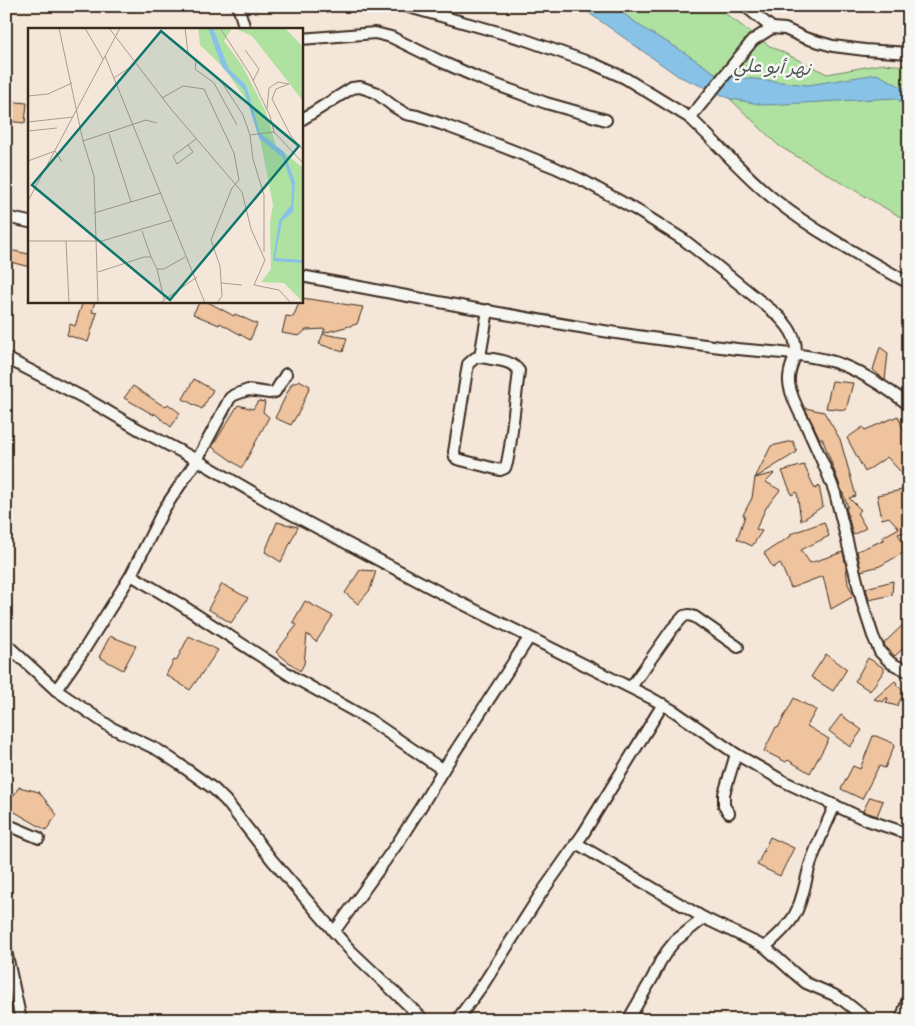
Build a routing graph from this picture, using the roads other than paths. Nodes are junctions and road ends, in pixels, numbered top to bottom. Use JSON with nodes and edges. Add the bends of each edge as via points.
{"nodes":[{"id":1,"x":238,"y":6,"type":"edge"},
{"id":2,"x":404,"y":6,"type":"edge"},
{"id":3,"x":745,"y":6,"type":"edge"},
{"id":4,"x":244,"y":28,"type":"edge"},
{"id":5,"x":772,"y":28,"type":"junction"},
{"id":6,"x":302,"y":39,"type":"edge"},
{"id":7,"x":909,"y":53,"type":"edge"},
{"id":8,"x":690,"y":118,"type":"junction"},
{"id":9,"x":302,"y":119,"type":"edge"},
{"id":10,"x":606,"y":120,"type":"dead end"},
{"id":11,"x":6,"y":217,"type":"edge"},
{"id":12,"x":28,"y":222,"type":"edge"},
{"id":13,"x":302,"y":276,"type":"edge"},
{"id":14,"x":909,"y":283,"type":"edge"},
{"id":15,"x":488,"y":310,"type":"junction"},
{"id":16,"x":795,"y":355,"type":"junction"},
{"id":17,"x":6,"y":358,"type":"edge"},
{"id":18,"x":480,"y":358,"type":"junction"},
{"id":19,"x":286,"y":374,"type":"dead end"},
{"id":20,"x":909,"y":405,"type":"edge"},
{"id":21,"x":197,"y":460,"type":"junction"},
{"id":22,"x":131,"y":575,"type":"junction"},
{"id":23,"x":530,"y":638,"type":"junction"},
{"id":24,"x":6,"y":644,"type":"edge"},
{"id":25,"x":738,"y":648,"type":"dead end"},
{"id":26,"x":909,"y":672,"type":"edge"},
{"id":27,"x":630,"y":687,"type":"junction"},
{"id":28,"x":56,"y":690,"type":"junction"},
{"id":29,"x":663,"y":704,"type":"junction"},
{"id":30,"x":736,"y":754,"type":"junction"},
{"id":31,"x":443,"y":770,"type":"junction"},
{"id":32,"x":836,"y":805,"type":"junction"},
{"id":33,"x":729,"y":813,"type":"dead end"},
{"id":34,"x":6,"y":824,"type":"edge"},
{"id":35,"x":909,"y":834,"type":"edge"},
{"id":36,"x":39,"y":838,"type":"dead end"},
{"id":37,"x":576,"y":843,"type":"junction"},
{"id":38,"x":704,"y":918,"type":"junction"},
{"id":39,"x":334,"y":932,"type":"junction"},
{"id":40,"x":765,"y":947,"type":"junction"},
{"id":41,"x":6,"y":951,"type":"edge"},
{"id":42,"x":909,"y":996,"type":"edge"},
{"id":43,"x":21,"y":1020,"type":"edge"},
{"id":44,"x":424,"y":1020,"type":"edge"},
{"id":45,"x":457,"y":1020,"type":"edge"},
{"id":46,"x":628,"y":1020,"type":"edge"},
{"id":47,"x":868,"y":1020,"type":"edge"},
{"id":48,"x":901,"y":1020,"type":"edge"}],
"edges":[{"from":1,"to":4,"type":"street"},
{"from":2,"to":8,"type":"street","via":[[524,39],[594,64],[625,78]]},
{"from":3,"to":5,"type":"street"},
{"from":5,"to":7,"type":"street","via":[[785,29],[833,46]]},
{"from":5,"to":8,"type":"street","via":[[754,40]]},
{"from":6,"to":10,"type":"street","via":[[375,33],[391,37],[482,80]]},
{"from":8,"to":14,"type":"street","via":[[775,200],[833,239]]},
{"from":9,"to":16,"type":"street","via":[[352,88],[360,87],[375,92],[406,114],[554,167],[638,211],[702,254],[786,322],[796,344]]},
{"from":11,"to":12,"type":"street"},
{"from":13,"to":15,"type":"street"},
{"from":15,"to":16,"type":"street","via":[[592,330]]},
{"from":15,"to":18,"type":"street"},
{"from":16,"to":20,"type":"street","via":[[844,366]]},
{"from":16,"to":26,"type":"street","via":[[789,383],[835,493],[873,636],[880,652],[891,663]]},
{"from":17,"to":21,"type":"street"},
{"from":18,"to":18,"type":"street","via":[[509,363],[519,372],[509,455],[505,468],[500,470],[457,460],[454,452],[468,364]]},
{"from":19,"to":21,"type":"street","via":[[274,392],[248,390],[234,394]]},
{"from":21,"to":22,"type":"street","via":[[164,509]]},
{"from":21,"to":23,"type":"street","via":[[280,508]]},
{"from":22,"to":28,"type":"street"},
{"from":22,"to":31,"type":"street","via":[[294,677],[368,719]]},
{"from":23,"to":27,"type":"street"},
{"from":23,"to":31,"type":"street"},
{"from":24,"to":28,"type":"street"},
{"from":25,"to":27,"type":"street","via":[[695,617],[684,616]]},
{"from":27,"to":29,"type":"street"},
{"from":28,"to":39,"type":"street","via":[[112,728],[158,750],[214,789]]},
{"from":29,"to":30,"type":"street"},
{"from":29,"to":37,"type":"street"},
{"from":30,"to":32,"type":"street","via":[[785,782]]},
{"from":30,"to":33,"type":"street","via":[[724,794],[724,806]]},
{"from":31,"to":39,"type":"street","via":[[397,844]]},
{"from":32,"to":35,"type":"street"},
{"from":32,"to":40,"type":"street","via":[[818,843],[795,914]]},
{"from":34,"to":36,"type":"street"},
{"from":37,"to":38,"type":"street"},
{"from":37,"to":45,"type":"street"},
{"from":38,"to":40,"type":"street"},
{"from":38,"to":46,"type":"street","via":[[667,950]]},
{"from":39,"to":44,"type":"street"},
{"from":40,"to":47,"type":"street","via":[[806,983],[834,995]]},
{"from":41,"to":43,"type":"street"},
{"from":42,"to":48,"type":"street"}]}
